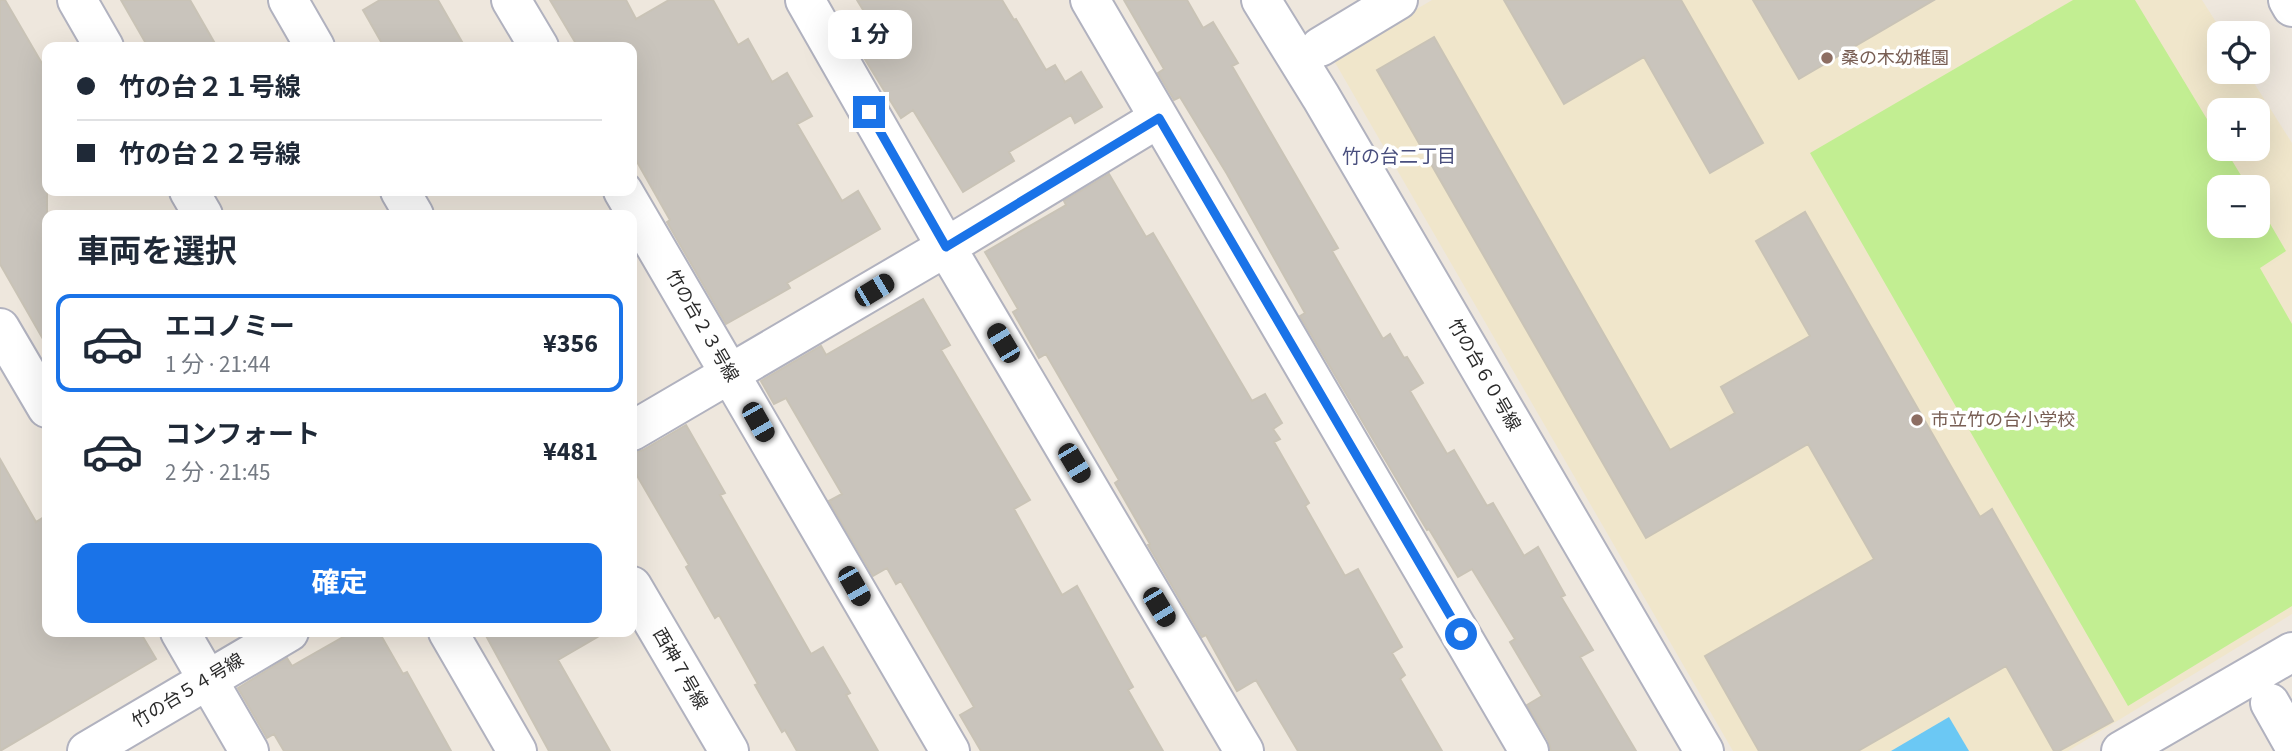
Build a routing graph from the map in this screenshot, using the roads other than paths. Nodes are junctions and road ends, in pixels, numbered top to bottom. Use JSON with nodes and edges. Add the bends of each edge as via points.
{"nodes":[{"id":1,"x":77,"y":0,"type":"edge"},
{"id":2,"x":288,"y":0,"type":"edge"},
{"id":3,"x":511,"y":0,"type":"edge"},
{"id":4,"x":805,"y":0,"type":"edge"},
{"id":5,"x":1090,"y":0,"type":"edge"},
{"id":6,"x":1261,"y":0,"type":"edge"},
{"id":7,"x":1397,"y":0,"type":"edge"},
{"id":8,"x":2288,"y":0,"type":"edge"},
{"id":9,"x":2292,"y":7,"type":"edge"},
{"id":10,"x":101,"y":42,"type":"edge"},
{"id":11,"x":312,"y":42,"type":"edge"},
{"id":12,"x":536,"y":42,"type":"edge"},
{"id":13,"x":1320,"y":47,"type":"dead end"},
{"id":14,"x":1159,"y":118,"type":"junction"},
{"id":15,"x":637,"y":215,"type":"edge"},
{"id":16,"x":946,"y":247,"type":"junction"},
{"id":17,"x":0,"y":328,"type":"edge"},
{"id":18,"x":731,"y":374,"type":"junction"},
{"id":19,"x":42,"y":399,"type":"edge"},
{"id":20,"x":637,"y":428,"type":"edge"},
{"id":21,"x":637,"y":595,"type":"edge"},
{"id":22,"x":183,"y":637,"type":"edge"},
{"id":23,"x":280,"y":637,"type":"edge"},
{"id":24,"x":451,"y":637,"type":"edge"},
{"id":25,"x":2292,"y":652,"type":"edge"},
{"id":26,"x":208,"y":679,"type":"junction"},
{"id":27,"x":2270,"y":703,"type":"dead end"},
{"id":28,"x":2292,"y":742,"type":"edge"},
{"id":29,"x":87,"y":751,"type":"edge"},
{"id":30,"x":249,"y":751,"type":"edge"},
{"id":31,"x":517,"y":751,"type":"edge"},
{"id":32,"x":729,"y":751,"type":"edge"},
{"id":33,"x":950,"y":751,"type":"edge"},
{"id":34,"x":1244,"y":751,"type":"edge"},
{"id":35,"x":1529,"y":751,"type":"edge"},
{"id":36,"x":1704,"y":751,"type":"edge"},
{"id":37,"x":2121,"y":751,"type":"edge"}],
"edges":[{"from":1,"to":10,"type":"street"},
{"from":2,"to":11,"type":"street"},
{"from":3,"to":12,"type":"street"},
{"from":4,"to":16,"type":"street"},
{"from":5,"to":14,"type":"street"},
{"from":6,"to":36,"type":"street","name":"竹の台６０号線"},
{"from":7,"to":13,"type":"street"},
{"from":8,"to":9,"type":"street"},
{"from":14,"to":16,"type":"street"},
{"from":14,"to":35,"type":"street"},
{"from":15,"to":18,"type":"street","name":"竹の台２３号線"},
{"from":16,"to":18,"type":"street"},
{"from":16,"to":34,"type":"street"},
{"from":17,"to":19,"type":"street"},
{"from":18,"to":20,"type":"street"},
{"from":18,"to":33,"type":"street","name":"竹の台２３号線"},
{"from":21,"to":32,"type":"street","name":"西神７号線"},
{"from":22,"to":26,"type":"street"},
{"from":23,"to":26,"type":"street","name":"竹の台５４号線"},
{"from":24,"to":31,"type":"street"},
{"from":25,"to":37,"type":"street"},
{"from":26,"to":29,"type":"street","name":"竹の台５４号線"},
{"from":26,"to":30,"type":"street"},
{"from":27,"to":28,"type":"street"}]}
